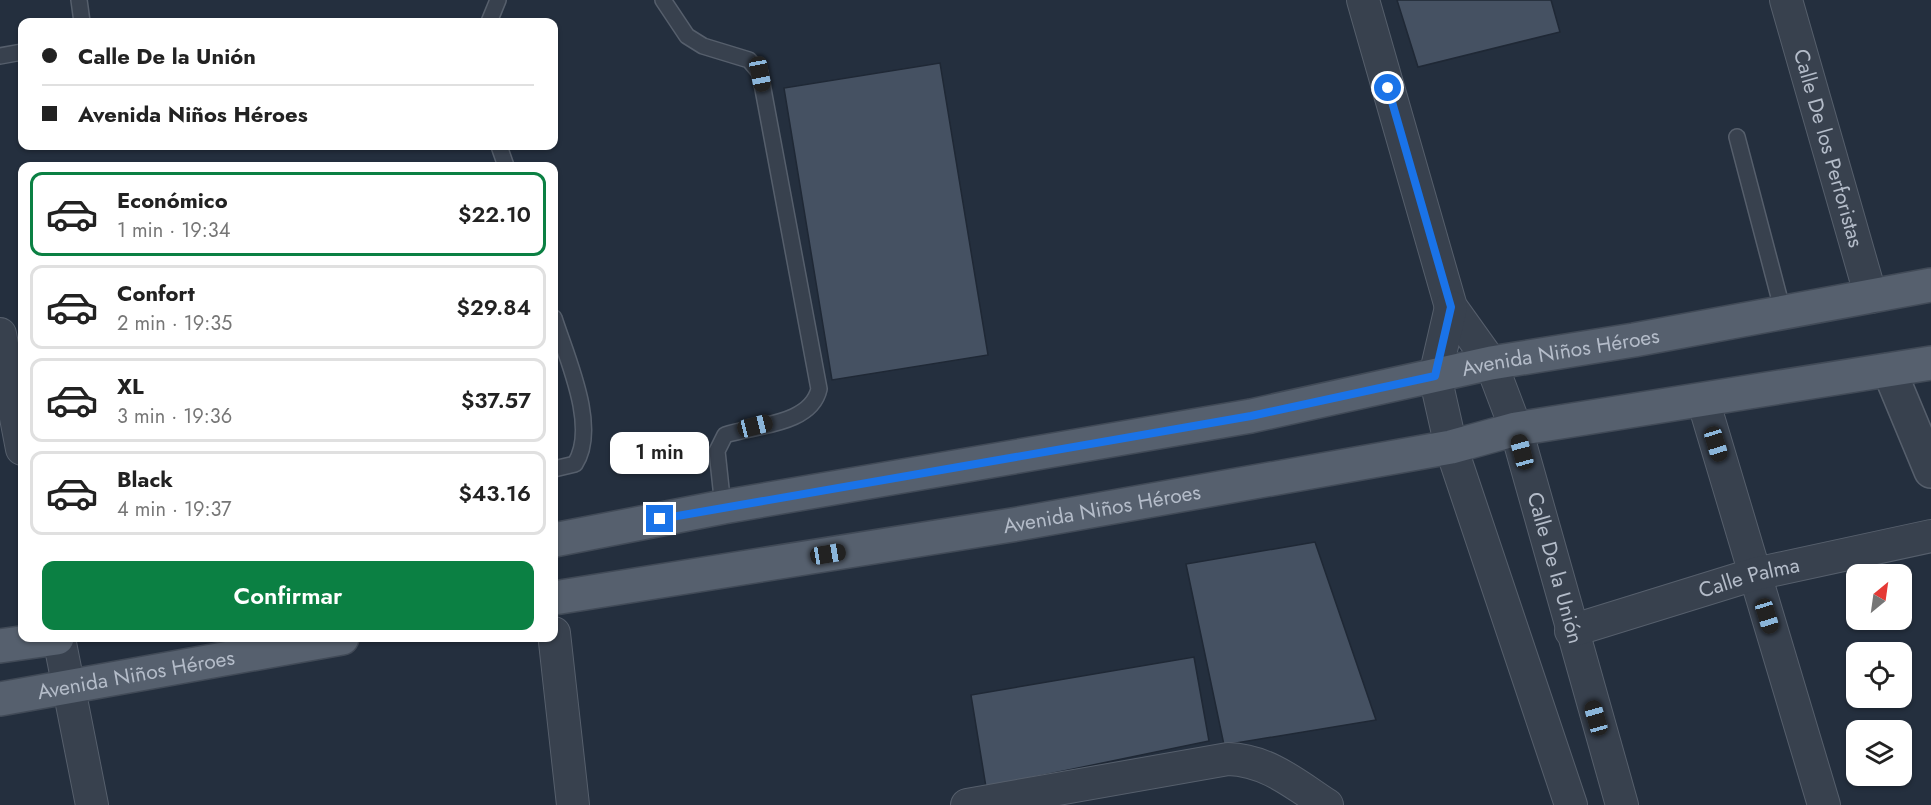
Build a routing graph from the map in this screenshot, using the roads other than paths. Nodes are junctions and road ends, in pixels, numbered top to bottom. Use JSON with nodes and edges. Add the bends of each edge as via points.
{"nodes":[{"id":1,"x":79,"y":0,"type":"edge"},
{"id":2,"x":498,"y":0,"type":"edge"},
{"id":3,"x":663,"y":0,"type":"edge"},
{"id":4,"x":1363,"y":0,"type":"edge"},
{"id":5,"x":1786,"y":0,"type":"edge"},
{"id":6,"x":81,"y":18,"type":"edge"},
{"id":7,"x":491,"y":18,"type":"edge"},
{"id":8,"x":18,"y":53,"type":"edge"},
{"id":9,"x":0,"y":56,"type":"edge"},
{"id":10,"x":1737,"y":137,"type":"dead end"},
{"id":11,"x":1931,"y":285,"type":"edge"},
{"id":12,"x":1871,"y":297,"type":"junction"},
{"id":13,"x":1451,"y":307,"type":"junction"},
{"id":14,"x":1783,"y":312,"type":"junction"},
{"id":15,"x":558,"y":331,"type":"edge"},
{"id":16,"x":0,"y":334,"type":"edge"},
{"id":17,"x":1491,"y":363,"type":"junction"},
{"id":18,"x":1931,"y":363,"type":"edge"},
{"id":19,"x":1889,"y":370,"type":"junction"},
{"id":20,"x":1435,"y":376,"type":"junction"},
{"id":21,"x":1703,"y":400,"type":"junction"},
{"id":22,"x":18,"y":428,"type":"edge"},
{"id":23,"x":1516,"y":429,"type":"junction"},
{"id":24,"x":1451,"y":447,"type":"junction"},
{"id":25,"x":558,"y":468,"type":"edge"},
{"id":26,"x":1931,"y":471,"type":"edge"},
{"id":27,"x":723,"y":507,"type":"junction"},
{"id":28,"x":1931,"y":536,"type":"edge"},
{"id":29,"x":558,"y":539,"type":"edge"},
{"id":30,"x":1755,"y":574,"type":"junction"},
{"id":31,"x":558,"y":597,"type":"edge"},
{"id":32,"x":1571,"y":631,"type":"junction"},
{"id":33,"x":29,"y":642,"type":"edge"},
{"id":34,"x":59,"y":642,"type":"edge"},
{"id":35,"x":314,"y":642,"type":"edge"},
{"id":36,"x":555,"y":642,"type":"edge"},
{"id":37,"x":0,"y":646,"type":"edge"},
{"id":38,"x":70,"y":688,"type":"junction"},
{"id":39,"x":0,"y":699,"type":"edge"},
{"id":40,"x":1007,"y":802,"type":"edge"},
{"id":41,"x":92,"y":805,"type":"edge"},
{"id":42,"x":573,"y":805,"type":"edge"},
{"id":43,"x":967,"y":805,"type":"edge"},
{"id":44,"x":1327,"y":805,"type":"edge"},
{"id":45,"x":1571,"y":805,"type":"edge"},
{"id":46,"x":1622,"y":805,"type":"edge"},
{"id":47,"x":1824,"y":805,"type":"edge"}],
"edges":[{"from":1,"to":6,"type":"lane"},
{"from":2,"to":7,"type":"lane"},
{"from":3,"to":27,"type":"lane","via":[[687,36],[703,46],[749,60],[760,74],[819,389],[810,409],[725,435],[717,451]]},
{"from":4,"to":13,"type":"street","name":"Calle De la Unión"},
{"from":5,"to":12,"type":"street","name":"Calle De los Perforistas"},
{"from":8,"to":9,"type":"lane"},
{"from":10,"to":14,"type":"lane"},
{"from":11,"to":12,"type":"main road","name":"Avenida Niños Héroes"},
{"from":12,"to":14,"type":"main road","name":"Avenida Niños Héroes"},
{"from":13,"to":17,"type":"street","name":"Calle De la Unión"},
{"from":13,"to":20,"type":"street","name":"Calle De la Unión"},
{"from":14,"to":17,"type":"main road","name":"Avenida Niños Héroes"},
{"from":15,"to":25,"type":"lane","via":[[581,404],[583,440],[575,464]]},
{"from":16,"to":22,"type":"street"},
{"from":17,"to":20,"type":"main road","name":"Avenida Niños Héroes"},
{"from":17,"to":23,"type":"street","name":"Calle De la Unión"},
{"from":18,"to":19,"type":"main road","name":"Avenida Niños Héroes"},
{"from":19,"to":21,"type":"main road","name":"Avenida Niños Héroes"},
{"from":19,"to":26,"type":"street"},
{"from":20,"to":24,"type":"street","name":"Calle De la Unión"},
{"from":20,"to":27,"type":"main road","name":"Avenida Niños Héroes","via":[[1251,416]]},
{"from":21,"to":23,"type":"main road","name":"Avenida Niños Héroes"},
{"from":21,"to":30,"type":"street"},
{"from":23,"to":24,"type":"main road","name":"Avenida Niños Héroes"},
{"from":23,"to":32,"type":"street","name":"Calle De la Unión"},
{"from":24,"to":31,"type":"main road","name":"Avenida Niños Héroes","via":[[1012,525]]},
{"from":24,"to":45,"type":"street","name":"Calle De la Unión"},
{"from":27,"to":29,"type":"main road","name":"Avenida Niños Héroes"},
{"from":28,"to":30,"type":"street","name":"Calle Palma"},
{"from":30,"to":32,"type":"street","name":"Calle Palma"},
{"from":30,"to":47,"type":"street"},
{"from":32,"to":46,"type":"street","name":"Calle De la Unión"},
{"from":33,"to":37,"type":"main road"},
{"from":34,"to":38,"type":"street"},
{"from":35,"to":38,"type":"main road","name":"Avenida Niños Héroes"},
{"from":36,"to":42,"type":"street"},
{"from":38,"to":39,"type":"main road","name":"Avenida Niños Héroes"},
{"from":38,"to":41,"type":"street"},
{"from":40,"to":43,"type":"street"},
{"from":40,"to":44,"type":"street","via":[[1228,759],[1248,760],[1275,771]]}]}
